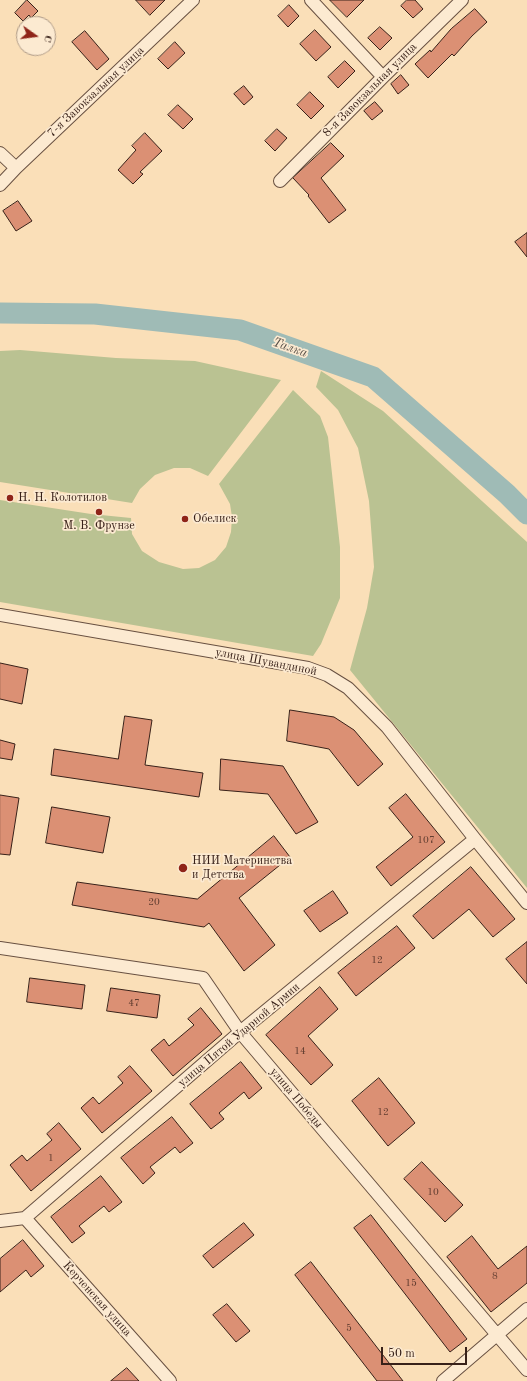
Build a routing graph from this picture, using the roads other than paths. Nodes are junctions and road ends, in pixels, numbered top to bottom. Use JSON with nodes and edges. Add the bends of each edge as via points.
{"nodes":[{"id":1,"x":194,"y":0,"type":"edge"},
{"id":2,"x":311,"y":0,"type":"edge"},
{"id":3,"x":462,"y":0,"type":"edge"},
{"id":4,"x":383,"y":77,"type":"junction"},
{"id":5,"x":0,"y":153,"type":"edge"},
{"id":6,"x":16,"y":168,"type":"junction"},
{"id":7,"x":280,"y":180,"type":"dead end"},
{"id":8,"x":0,"y":185,"type":"edge"},
{"id":9,"x":0,"y":615,"type":"edge"},
{"id":10,"x":475,"y":839,"type":"junction"},
{"id":11,"x":527,"y":903,"type":"edge"},
{"id":12,"x":0,"y":948,"type":"edge"},
{"id":13,"x":240,"y":1032,"type":"junction"},
{"id":14,"x":25,"y":1218,"type":"junction"},
{"id":15,"x":0,"y":1221,"type":"edge"},
{"id":16,"x":527,"y":1309,"type":"edge"},
{"id":17,"x":497,"y":1334,"type":"junction"},
{"id":18,"x":527,"y":1370,"type":"edge"},
{"id":19,"x":170,"y":1381,"type":"edge"},
{"id":20,"x":443,"y":1381,"type":"edge"}],
"edges":[{"from":1,"to":6,"type":"street","name":"7-я Завокзальная улица"},
{"from":2,"to":4,"type":"street"},
{"from":3,"to":4,"type":"street","name":"8-я Завокзальная улица"},
{"from":4,"to":7,"type":"street","name":"8-я Завокзальная улица"},
{"from":5,"to":6,"type":"street"},
{"from":6,"to":8,"type":"street","name":"7-я Завокзальная улица"},
{"from":9,"to":10,"type":"street","name":"улица Шувандиной","via":[[308,668],[327,675],[348,688],[387,727]]},
{"from":10,"to":11,"type":"street","name":"улица Шувандиной"},
{"from":10,"to":13,"type":"street","name":"улица Пятой Ударной Армии"},
{"from":12,"to":13,"type":"street","name":"улица Победы","via":[[203,978]]},
{"from":13,"to":14,"type":"street","name":"улица Пятой Ударной Армии"},
{"from":13,"to":17,"type":"street","name":"улица Победы"},
{"from":14,"to":15,"type":"street"},
{"from":14,"to":19,"type":"street","name":"Керченская улица"},
{"from":16,"to":17,"type":"street"},
{"from":17,"to":18,"type":"street","name":"улица Победы"},
{"from":17,"to":20,"type":"street"}]}
